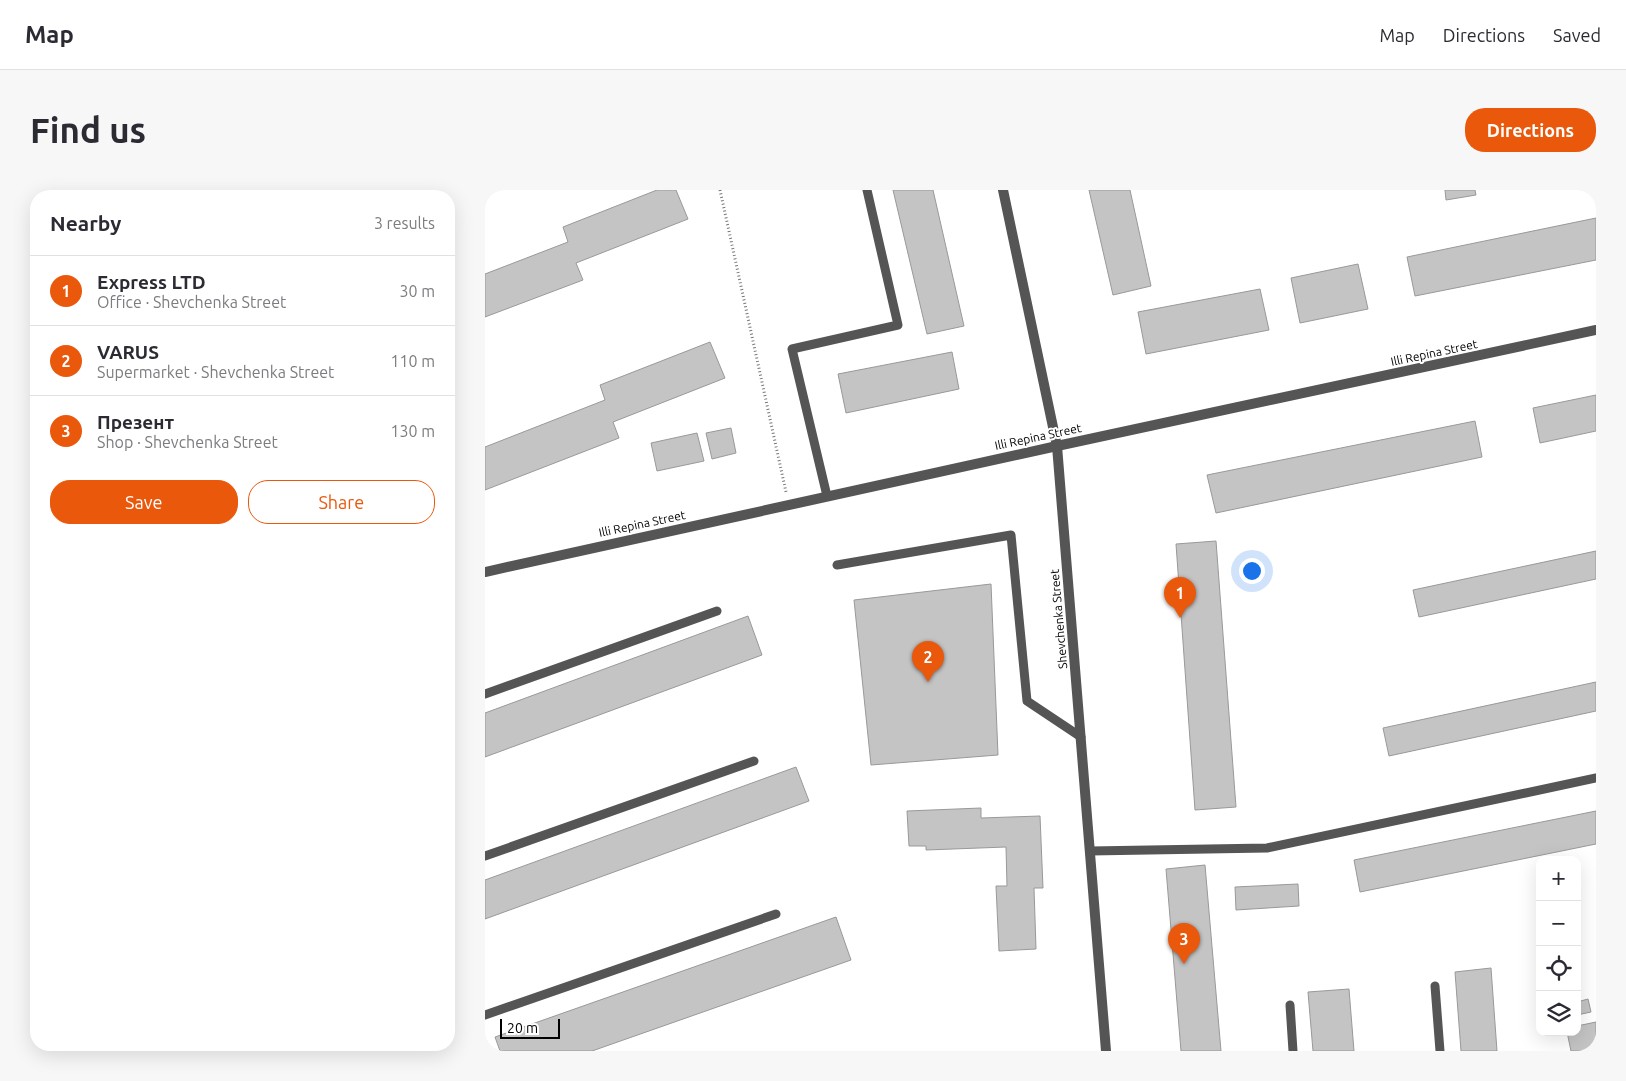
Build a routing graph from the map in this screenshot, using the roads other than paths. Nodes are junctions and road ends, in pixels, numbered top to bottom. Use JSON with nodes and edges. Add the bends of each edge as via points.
{"nodes":[{"id":1,"x":867,"y":190,"type":"edge"},
{"id":2,"x":1003,"y":190,"type":"edge"},
{"id":3,"x":1596,"y":330,"type":"edge"},
{"id":4,"x":1057,"y":446,"type":"junction"},
{"id":5,"x":827,"y":496,"type":"junction"},
{"id":6,"x":837,"y":565,"type":"dead end"},
{"id":7,"x":485,"y":572,"type":"edge"},
{"id":8,"x":717,"y":610,"type":"dead end"},
{"id":9,"x":485,"y":694,"type":"edge"},
{"id":10,"x":1081,"y":737,"type":"junction"},
{"id":11,"x":754,"y":761,"type":"dead end"},
{"id":12,"x":1596,"y":778,"type":"edge"},
{"id":13,"x":1090,"y":851,"type":"junction"},
{"id":14,"x":485,"y":856,"type":"edge"},
{"id":15,"x":776,"y":914,"type":"dead end"},
{"id":16,"x":1435,"y":986,"type":"dead end"},
{"id":17,"x":1290,"y":1005,"type":"dead end"},
{"id":18,"x":485,"y":1015,"type":"edge"},
{"id":19,"x":1106,"y":1051,"type":"edge"},
{"id":20,"x":1293,"y":1051,"type":"edge"},
{"id":21,"x":1440,"y":1051,"type":"edge"}],
"edges":[{"from":1,"to":5,"type":"lane","via":[[898,325],[793,349]]},
{"from":2,"to":4,"type":"street","name":"Shevchenka Street"},
{"from":3,"to":4,"type":"street","name":"Illi Repina Street"},
{"from":4,"to":5,"type":"street","name":"Illi Repina Street"},
{"from":4,"to":10,"type":"street","name":"Shevchenka Street"},
{"from":5,"to":7,"type":"street","name":"Illi Repina Street"},
{"from":6,"to":10,"type":"lane","via":[[1011,535],[1027,701]]},
{"from":8,"to":9,"type":"lane"},
{"from":10,"to":13,"type":"street","name":"Shevchenka Street"},
{"from":11,"to":14,"type":"lane"},
{"from":12,"to":13,"type":"lane","via":[[1267,848]]},
{"from":13,"to":19,"type":"street","name":"Shevchenka Street"},
{"from":15,"to":18,"type":"lane"},
{"from":16,"to":21,"type":"lane"},
{"from":17,"to":20,"type":"lane"}]}
